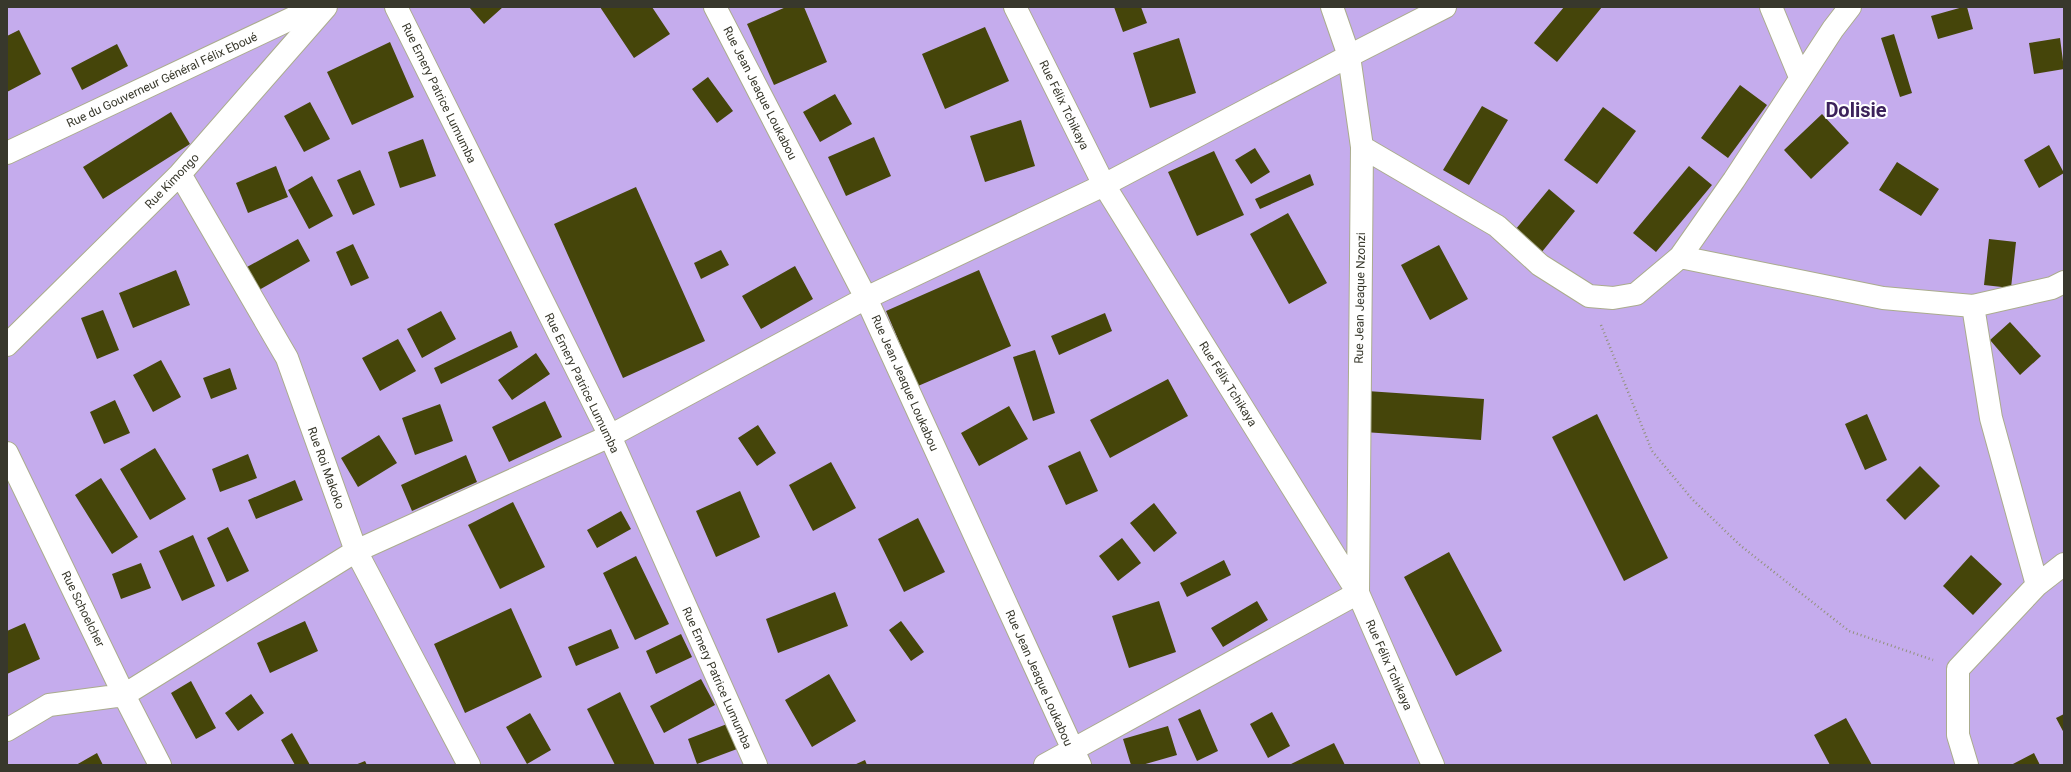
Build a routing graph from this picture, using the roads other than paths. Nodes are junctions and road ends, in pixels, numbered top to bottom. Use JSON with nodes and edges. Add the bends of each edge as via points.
{"nodes":[{"id":1,"x":316,"y":7,"type":"edge"},
{"id":2,"x":326,"y":7,"type":"edge"},
{"id":3,"x":396,"y":7,"type":"edge"},
{"id":4,"x":716,"y":7,"type":"edge"},
{"id":5,"x":1015,"y":7,"type":"edge"},
{"id":6,"x":1332,"y":7,"type":"edge"},
{"id":7,"x":1445,"y":7,"type":"edge"},
{"id":8,"x":1770,"y":7,"type":"edge"},
{"id":9,"x":1850,"y":7,"type":"edge"},
{"id":10,"x":1349,"y":56,"type":"junction"},
{"id":11,"x":1800,"y":77,"type":"junction"},
{"id":12,"x":1362,"y":147,"type":"junction"},
{"id":13,"x":7,"y":153,"type":"edge"},
{"id":14,"x":180,"y":174,"type":"junction"},
{"id":15,"x":1104,"y":185,"type":"junction"},
{"id":16,"x":1680,"y":258,"type":"junction"},
{"id":17,"x":2064,"y":282,"type":"edge"},
{"id":18,"x":866,"y":298,"type":"junction"},
{"id":19,"x":1973,"y":306,"type":"junction"},
{"id":20,"x":7,"y":345,"type":"edge"},
{"id":21,"x":610,"y":436,"type":"junction"},
{"id":22,"x":7,"y":453,"type":"edge"},
{"id":23,"x":356,"y":551,"type":"junction"},
{"id":24,"x":2064,"y":564,"type":"edge"},
{"id":25,"x":2037,"y":585,"type":"junction"},
{"id":26,"x":1358,"y":593,"type":"junction"},
{"id":27,"x":124,"y":695,"type":"junction"},
{"id":28,"x":7,"y":730,"type":"edge"},
{"id":29,"x":1076,"y":758,"type":"edge"},
{"id":30,"x":160,"y":765,"type":"edge"},
{"id":31,"x":469,"y":765,"type":"edge"},
{"id":32,"x":756,"y":765,"type":"edge"},
{"id":33,"x":1045,"y":765,"type":"edge"},
{"id":34,"x":1433,"y":765,"type":"edge"},
{"id":35,"x":1967,"y":765,"type":"edge"}],
"edges":[{"from":1,"to":13,"type":"street","name":"Rue du Gouverneur Général Félix Eboué"},
{"from":2,"to":14,"type":"street","name":"Rue Kimongo"},
{"from":3,"to":21,"type":"street","name":"Rue Emery Patrice Lumumba"},
{"from":4,"to":18,"type":"street","name":"Rue Jean Jeaque Loukabou"},
{"from":5,"to":15,"type":"street","name":"Rue Félix Tchikaya"},
{"from":6,"to":10,"type":"street","name":"Rue Jean Jeaque Nzonzi"},
{"from":7,"to":10,"type":"street"},
{"from":8,"to":11,"type":"street"},
{"from":9,"to":11,"type":"street"},
{"from":10,"to":12,"type":"street","name":"Rue Jean Jeaque Nzonzi"},
{"from":10,"to":15,"type":"street"},
{"from":11,"to":16,"type":"street"},
{"from":12,"to":16,"type":"street","via":[[1497,226],[1540,265],[1589,296],[1613,298],[1636,294]]},
{"from":12,"to":26,"type":"street","name":"Rue Jean Jeaque Nzonzi"},
{"from":14,"to":20,"type":"street","name":"Rue Kimongo"},
{"from":14,"to":23,"type":"street","name":"Rue Roi Makoko","via":[[286,358]]},
{"from":15,"to":18,"type":"street"},
{"from":15,"to":26,"type":"street","name":"Rue Félix Tchikaya"},
{"from":16,"to":19,"type":"street","via":[[1883,298]]},
{"from":17,"to":19,"type":"street","via":[[2052,288]]},
{"from":18,"to":21,"type":"street"},
{"from":18,"to":29,"type":"street","name":"Rue Jean Jeaque Loukabou"},
{"from":19,"to":25,"type":"street","via":[[1992,418]]},
{"from":21,"to":23,"type":"street"},
{"from":21,"to":32,"type":"street","name":"Rue Emery Patrice Lumumba"},
{"from":22,"to":27,"type":"street","name":"Rue Schoelcher"},
{"from":23,"to":27,"type":"street"},
{"from":23,"to":31,"type":"street","name":"Rue Roi Makoko"},
{"from":24,"to":25,"type":"street"},
{"from":25,"to":35,"type":"street","via":[[1958,669],[1958,734]]},
{"from":26,"to":29,"type":"street"},
{"from":26,"to":34,"type":"street","name":"Rue Félix Tchikaya"},
{"from":27,"to":28,"type":"street","via":[[49,705]]},
{"from":27,"to":30,"type":"street","name":"Rue Schoelcher"},
{"from":29,"to":33,"type":"street"}]}
